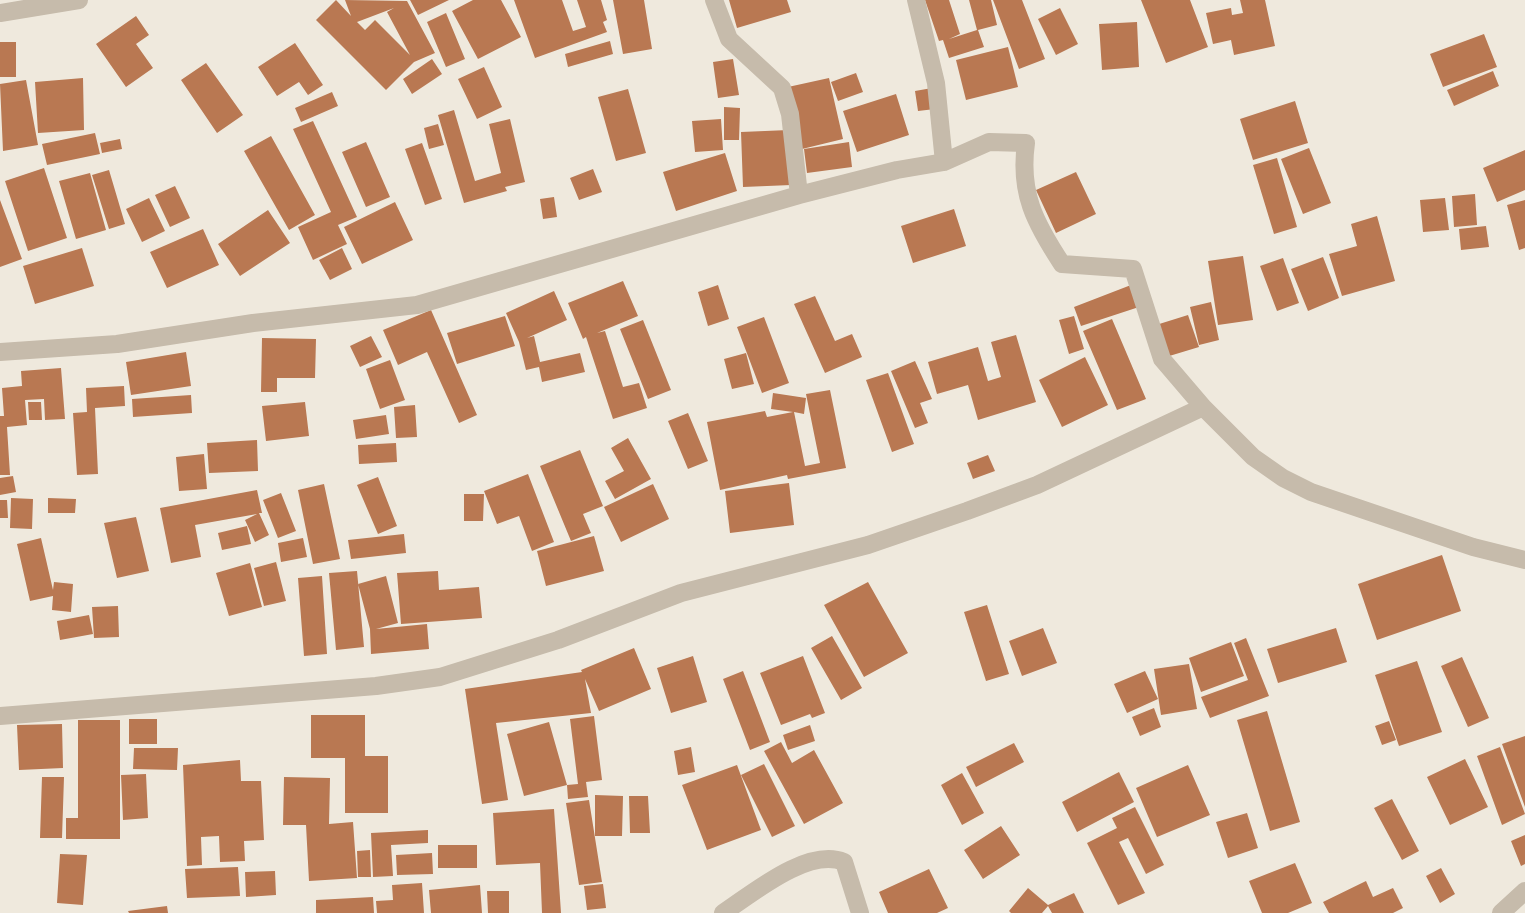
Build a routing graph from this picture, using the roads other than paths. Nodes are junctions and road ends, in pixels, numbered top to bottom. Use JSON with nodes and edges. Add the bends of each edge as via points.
{"nodes":[{"id":1,"x":79,"y":0,"type":"edge"},
{"id":2,"x":714,"y":0,"type":"edge"},
{"id":3,"x":916,"y":0,"type":"edge"},
{"id":4,"x":0,"y":13,"type":"edge"},
{"id":5,"x":944,"y":162,"type":"junction"},
{"id":6,"x":799,"y":195,"type":"junction"},
{"id":7,"x":0,"y":352,"type":"edge"},
{"id":8,"x":1203,"y":407,"type":"junction"},
{"id":9,"x":1525,"y":560,"type":"edge"},
{"id":10,"x":0,"y":716,"type":"edge"},
{"id":11,"x":1525,"y":891,"type":"edge"},
{"id":12,"x":723,"y":913,"type":"edge"},
{"id":13,"x":860,"y":913,"type":"edge"},
{"id":14,"x":1501,"y":913,"type":"edge"}],
"edges":[{"from":1,"to":4,"type":"street"},
{"from":2,"to":6,"type":"street","via":[[729,39],[782,88],[790,114]]},
{"from":3,"to":5,"type":"street","via":[[936,83]]},
{"from":5,"to":6,"type":"street"},
{"from":5,"to":8,"type":"street","via":[[989,142],[1026,143],[1022,172],[1036,225],[1062,264],[1133,270],[1162,359]]},
{"from":6,"to":7,"type":"street","via":[[417,304],[117,344]]},
{"from":8,"to":9,"type":"street","via":[[1253,457],[1293,483],[1377,516]]},
{"from":8,"to":10,"type":"street","via":[[1037,485],[967,511],[867,545],[681,593],[558,640],[440,677],[376,687]]},
{"from":11,"to":14,"type":"street"},
{"from":12,"to":13,"type":"street","via":[[780,875],[820,858],[834,858],[844,862]]}]}
